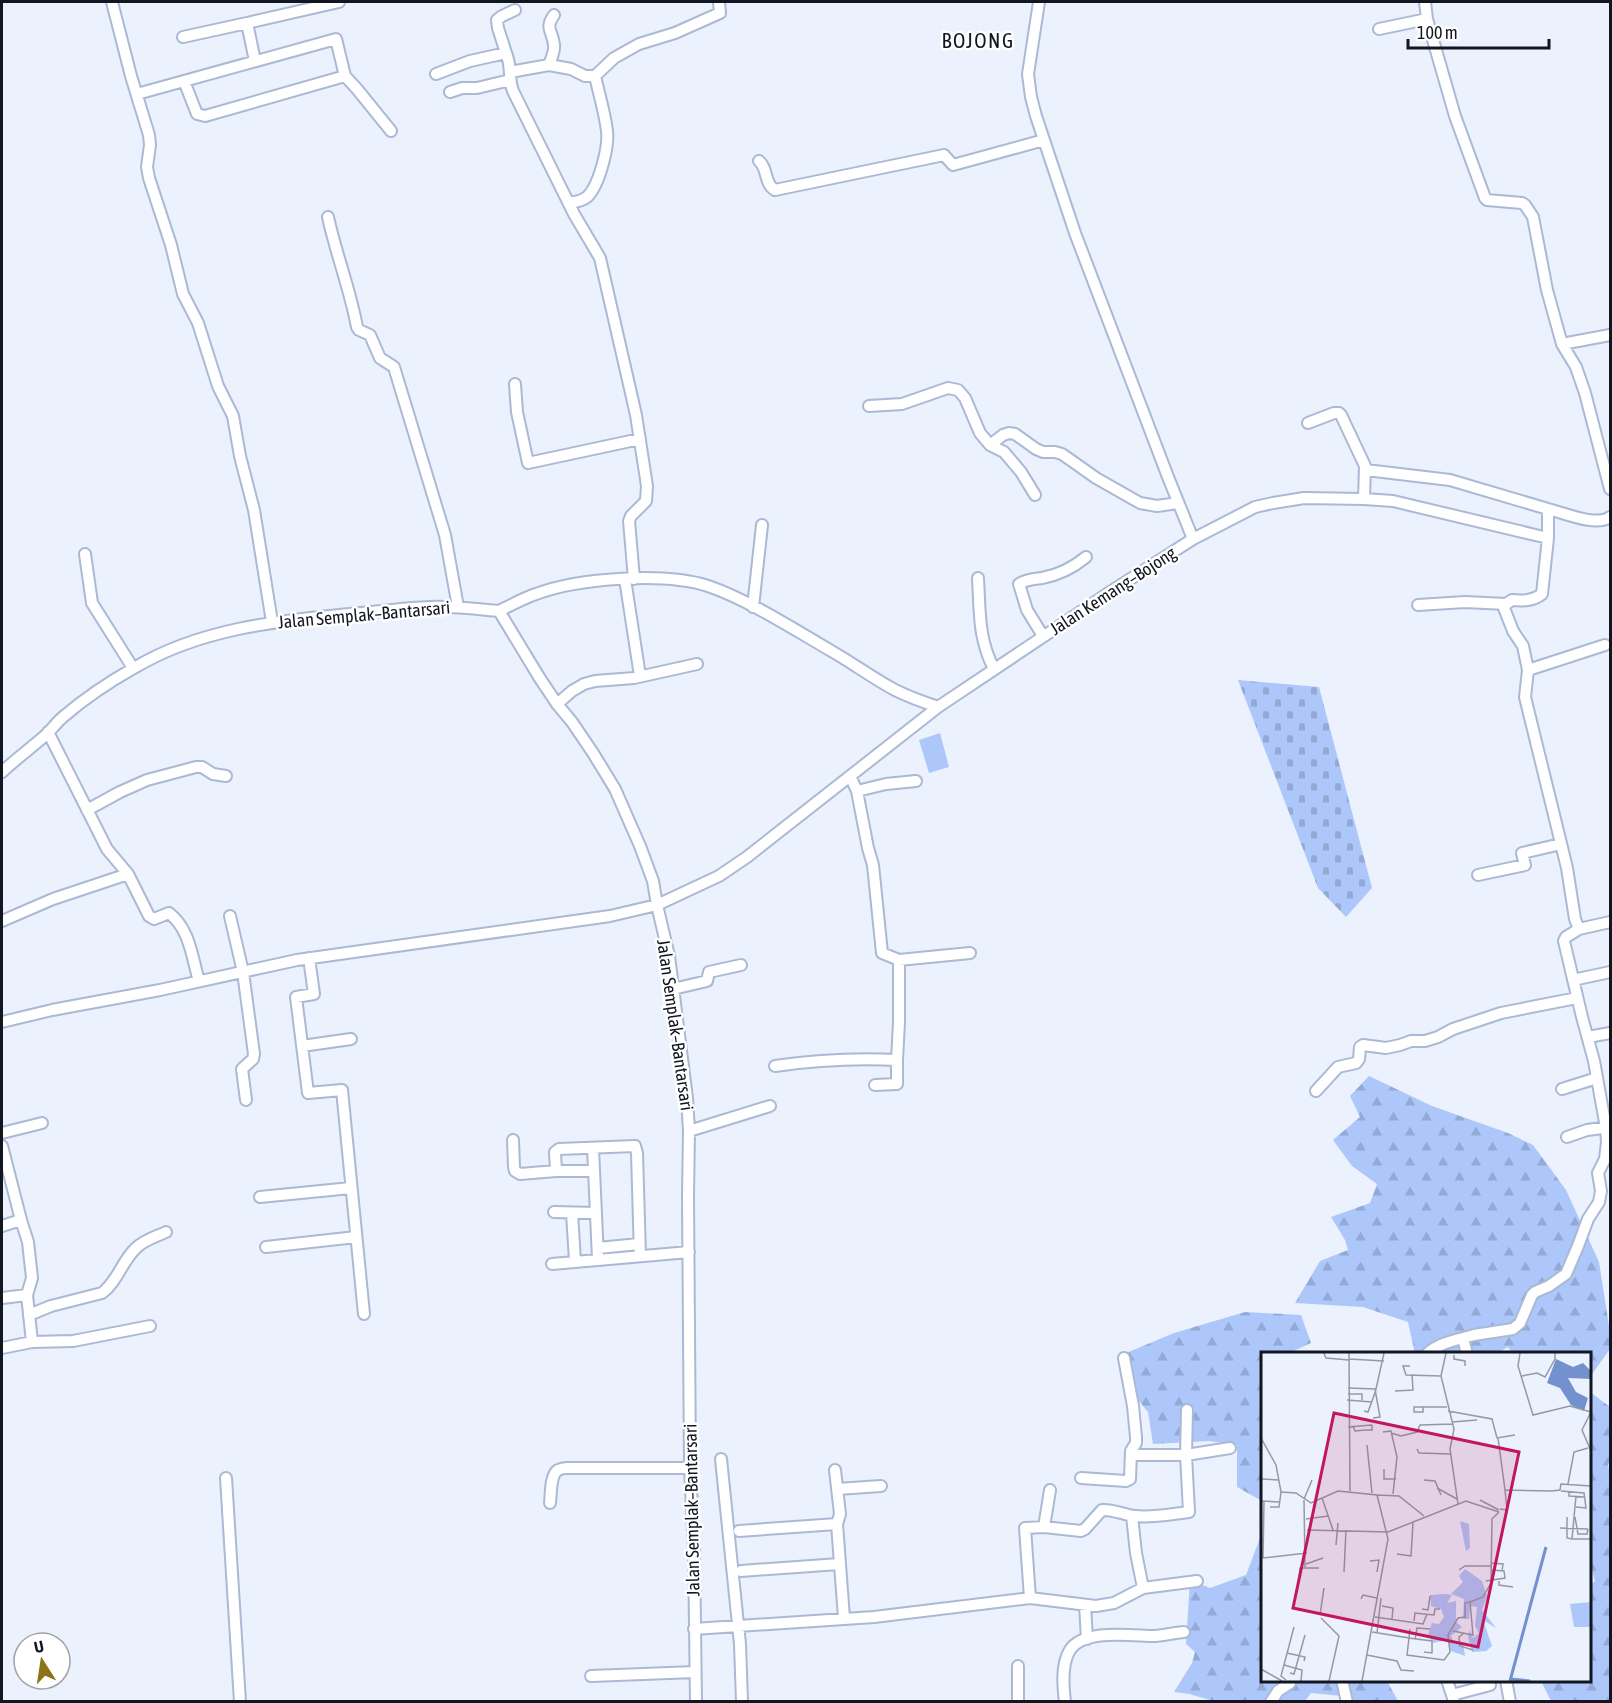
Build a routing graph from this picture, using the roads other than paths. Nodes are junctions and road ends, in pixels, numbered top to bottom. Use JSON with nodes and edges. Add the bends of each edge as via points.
{"nodes":[{"id":1,"x":112,"y":2,"type":"edge"},
{"id":2,"x":339,"y":2,"type":"edge"},
{"id":3,"x":719,"y":2,"type":"edge"},
{"id":4,"x":1039,"y":2,"type":"edge"},
{"id":5,"x":1425,"y":2,"type":"edge"},
{"id":6,"x":318,"y":4,"type":"edge"},
{"id":7,"x":515,"y":10,"type":"dead end"},
{"id":8,"x":554,"y":15,"type":"dead end"},
{"id":9,"x":1427,"y":19,"type":"junction"},
{"id":10,"x":247,"y":22,"type":"junction"},
{"id":11,"x":1379,"y":29,"type":"dead end"},
{"id":12,"x":183,"y":37,"type":"dead end"},
{"id":13,"x":507,"y":53,"type":"junction"},
{"id":14,"x":255,"y":61,"type":"junction"},
{"id":15,"x":549,"y":65,"type":"junction"},
{"id":16,"x":436,"y":74,"type":"dead end"},
{"id":17,"x":345,"y":76,"type":"junction"},
{"id":18,"x":510,"y":76,"type":"junction"},
{"id":19,"x":595,"y":76,"type":"junction"},
{"id":20,"x":183,"y":81,"type":"junction"},
{"id":21,"x":450,"y":92,"type":"dead end"},
{"id":22,"x":137,"y":94,"type":"junction"},
{"id":23,"x":391,"y":131,"type":"dead end"},
{"id":24,"x":1044,"y":140,"type":"junction"},
{"id":25,"x":759,"y":161,"type":"dead end"},
{"id":26,"x":569,"y":204,"type":"junction"},
{"id":27,"x":328,"y":217,"type":"dead end"},
{"id":28,"x":1611,"y":335,"type":"edge"},
{"id":29,"x":1562,"y":344,"type":"junction"},
{"id":30,"x":515,"y":384,"type":"dead end"},
{"id":31,"x":869,"y":406,"type":"dead end"},
{"id":32,"x":1308,"y":423,"type":"dead end"},
{"id":33,"x":640,"y":439,"type":"junction"},
{"id":34,"x":990,"y":445,"type":"junction"},
{"id":35,"x":1366,"y":470,"type":"junction"},
{"id":36,"x":1611,"y":489,"type":"edge"},
{"id":37,"x":1035,"y":495,"type":"dead end"},
{"id":38,"x":1364,"y":499,"type":"junction"},
{"id":39,"x":1178,"y":503,"type":"junction"},
{"id":40,"x":1548,"y":509,"type":"junction"},
{"id":41,"x":1611,"y":517,"type":"edge"},
{"id":42,"x":762,"y":525,"type":"dead end"},
{"id":43,"x":1548,"y":538,"type":"junction"},
{"id":44,"x":1193,"y":539,"type":"junction"},
{"id":45,"x":85,"y":554,"type":"dead end"},
{"id":46,"x":1086,"y":557,"type":"dead end"},
{"id":47,"x":978,"y":578,"type":"dead end"},
{"id":48,"x":630,"y":579,"type":"junction"},
{"id":49,"x":1506,"y":604,"type":"junction"},
{"id":50,"x":1418,"y":605,"type":"dead end"},
{"id":51,"x":458,"y":607,"type":"junction"},
{"id":52,"x":753,"y":607,"type":"junction"},
{"id":53,"x":499,"y":610,"type":"junction"},
{"id":54,"x":272,"y":622,"type":"junction"},
{"id":55,"x":1043,"y":636,"type":"junction"},
{"id":56,"x":1605,"y":645,"type":"dead end"},
{"id":57,"x":697,"y":664,"type":"dead end"},
{"id":58,"x":133,"y":668,"type":"junction"},
{"id":59,"x":994,"y":669,"type":"junction"},
{"id":60,"x":1528,"y":670,"type":"junction"},
{"id":61,"x":640,"y":676,"type":"junction"},
{"id":62,"x":557,"y":704,"type":"junction"},
{"id":63,"x":938,"y":706,"type":"junction"},
{"id":64,"x":48,"y":732,"type":"junction"},
{"id":65,"x":2,"y":772,"type":"edge"},
{"id":66,"x":226,"y":776,"type":"dead end"},
{"id":67,"x":850,"y":776,"type":"junction"},
{"id":68,"x":916,"y":781,"type":"dead end"},
{"id":69,"x":857,"y":791,"type":"junction"},
{"id":70,"x":87,"y":810,"type":"junction"},
{"id":71,"x":1561,"y":844,"type":"junction"},
{"id":72,"x":128,"y":874,"type":"junction"},
{"id":73,"x":1478,"y":875,"type":"dead end"},
{"id":74,"x":657,"y":905,"type":"junction"},
{"id":75,"x":230,"y":916,"type":"dead end"},
{"id":76,"x":2,"y":921,"type":"edge"},
{"id":77,"x":1611,"y":922,"type":"edge"},
{"id":78,"x":1579,"y":929,"type":"junction"},
{"id":79,"x":970,"y":953,"type":"dead end"},
{"id":80,"x":309,"y":958,"type":"junction"},
{"id":81,"x":899,"y":960,"type":"junction"},
{"id":82,"x":741,"y":965,"type":"dead end"},
{"id":83,"x":243,"y":972,"type":"junction"},
{"id":84,"x":1611,"y":972,"type":"edge"},
{"id":85,"x":1573,"y":980,"type":"junction"},
{"id":86,"x":199,"y":981,"type":"junction"},
{"id":87,"x":673,"y":988,"type":"junction"},
{"id":88,"x":1577,"y":998,"type":"junction"},
{"id":89,"x":2,"y":1022,"type":"edge"},
{"id":90,"x":1611,"y":1033,"type":"edge"},
{"id":91,"x":1588,"y":1037,"type":"junction"},
{"id":92,"x":351,"y":1039,"type":"dead end"},
{"id":93,"x":302,"y":1046,"type":"junction"},
{"id":94,"x":897,"y":1060,"type":"junction"},
{"id":95,"x":775,"y":1066,"type":"dead end"},
{"id":96,"x":1597,"y":1078,"type":"junction"},
{"id":97,"x":875,"y":1085,"type":"dead end"},
{"id":98,"x":1562,"y":1089,"type":"dead end"},
{"id":99,"x":1316,"y":1091,"type":"dead end"},
{"id":100,"x":1606,"y":1096,"type":"edge"},
{"id":101,"x":246,"y":1100,"type":"dead end"},
{"id":102,"x":770,"y":1106,"type":"dead end"},
{"id":103,"x":42,"y":1123,"type":"dead end"},
{"id":104,"x":1609,"y":1127,"type":"edge"},
{"id":105,"x":689,"y":1131,"type":"junction"},
{"id":106,"x":2,"y":1133,"type":"edge"},
{"id":107,"x":1567,"y":1137,"type":"dead end"},
{"id":108,"x":513,"y":1140,"type":"dead end"},
{"id":109,"x":2,"y":1146,"type":"edge"},
{"id":110,"x":593,"y":1148,"type":"junction"},
{"id":111,"x":556,"y":1171,"type":"junction"},
{"id":112,"x":593,"y":1171,"type":"junction"},
{"id":113,"x":351,"y":1188,"type":"junction"},
{"id":114,"x":260,"y":1197,"type":"dead end"},
{"id":115,"x":554,"y":1212,"type":"dead end"},
{"id":116,"x":572,"y":1213,"type":"junction"},
{"id":117,"x":596,"y":1213,"type":"junction"},
{"id":118,"x":21,"y":1220,"type":"junction"},
{"id":119,"x":2,"y":1226,"type":"edge"},
{"id":120,"x":166,"y":1232,"type":"dead end"},
{"id":121,"x":356,"y":1237,"type":"junction"},
{"id":122,"x":639,"y":1244,"type":"junction"},
{"id":123,"x":266,"y":1247,"type":"dead end"},
{"id":124,"x":689,"y":1252,"type":"junction"},
{"id":125,"x":598,"y":1253,"type":"junction"},
{"id":126,"x":640,"y":1256,"type":"junction"},
{"id":127,"x":575,"y":1262,"type":"junction"},
{"id":128,"x":552,"y":1264,"type":"dead end"},
{"id":129,"x":27,"y":1295,"type":"junction"},
{"id":130,"x":2,"y":1298,"type":"edge"},
{"id":131,"x":364,"y":1314,"type":"dead end"},
{"id":132,"x":29,"y":1315,"type":"junction"},
{"id":133,"x":150,"y":1326,"type":"dead end"},
{"id":134,"x":1463,"y":1338,"type":"junction"},
{"id":135,"x":32,"y":1342,"type":"junction"},
{"id":136,"x":2,"y":1348,"type":"edge"},
{"id":137,"x":1428,"y":1352,"type":"edge"},
{"id":138,"x":1467,"y":1352,"type":"edge"},
{"id":139,"x":1125,"y":1358,"type":"dead end"},
{"id":140,"x":1187,"y":1410,"type":"dead end"},
{"id":141,"x":1230,"y":1448,"type":"dead end"},
{"id":142,"x":1131,"y":1455,"type":"junction"},
{"id":143,"x":1185,"y":1455,"type":"junction"},
{"id":144,"x":721,"y":1460,"type":"dead end"},
{"id":145,"x":690,"y":1468,"type":"junction"},
{"id":146,"x":836,"y":1470,"type":"dead end"},
{"id":147,"x":226,"y":1478,"type":"dead end"},
{"id":148,"x":1081,"y":1478,"type":"dead end"},
{"id":149,"x":881,"y":1486,"type":"dead end"},
{"id":150,"x":837,"y":1489,"type":"junction"},
{"id":151,"x":1050,"y":1490,"type":"dead end"},
{"id":152,"x":550,"y":1503,"type":"dead end"},
{"id":153,"x":1132,"y":1516,"type":"junction"},
{"id":154,"x":837,"y":1524,"type":"junction"},
{"id":155,"x":1044,"y":1527,"type":"junction"},
{"id":156,"x":739,"y":1531,"type":"dead end"},
{"id":157,"x":839,"y":1564,"type":"junction"},
{"id":158,"x":741,"y":1571,"type":"dead end"},
{"id":159,"x":1197,"y":1581,"type":"dead end"},
{"id":160,"x":1143,"y":1588,"type":"junction"},
{"id":161,"x":1030,"y":1598,"type":"junction"},
{"id":162,"x":1085,"y":1605,"type":"junction"},
{"id":163,"x":844,"y":1618,"type":"junction"},
{"id":164,"x":738,"y":1626,"type":"junction"},
{"id":165,"x":694,"y":1629,"type":"junction"},
{"id":166,"x":1184,"y":1632,"type":"dead end"},
{"id":167,"x":1087,"y":1639,"type":"junction"},
{"id":168,"x":1018,"y":1666,"type":"dead end"},
{"id":169,"x":695,"y":1672,"type":"junction"},
{"id":170,"x":591,"y":1676,"type":"dead end"},
{"id":171,"x":1342,"y":1682,"type":"edge"},
{"id":172,"x":1448,"y":1682,"type":"edge"},
{"id":173,"x":1506,"y":1682,"type":"edge"},
{"id":174,"x":1290,"y":1683,"type":"dead end"},
{"id":175,"x":1490,"y":1685,"type":"dead end"},
{"id":176,"x":1453,"y":1698,"type":"edge"},
{"id":177,"x":240,"y":1701,"type":"edge"},
{"id":178,"x":696,"y":1701,"type":"edge"},
{"id":179,"x":742,"y":1701,"type":"edge"},
{"id":180,"x":1018,"y":1701,"type":"edge"},
{"id":181,"x":1065,"y":1701,"type":"edge"},
{"id":182,"x":1271,"y":1701,"type":"edge"},
{"id":183,"x":1347,"y":1701,"type":"edge"},
{"id":184,"x":1510,"y":1701,"type":"edge"}],
"edges":[{"from":1,"to":22,"type":"street"},
{"from":2,"to":6,"type":"street"},
{"from":3,"to":19,"type":"street","via":[[720,13],[639,44]]},
{"from":4,"to":24,"type":"street","name":"Jalan Kemang–Bojong","via":[[1028,80]]},
{"from":5,"to":9,"type":"street"},
{"from":6,"to":10,"type":"street"},
{"from":7,"to":13,"type":"street","via":[[497,20]]},
{"from":8,"to":15,"type":"street","via":[[549,24],[554,46]]},
{"from":9,"to":11,"type":"street"},
{"from":9,"to":29,"type":"street","via":[[1455,116],[1486,200],[1522,203],[1532,213]]},
{"from":10,"to":12,"type":"street"},
{"from":10,"to":14,"type":"street"},
{"from":13,"to":16,"type":"street"},
{"from":13,"to":18,"type":"street"},
{"from":14,"to":17,"type":"street","via":[[336,39]]},
{"from":14,"to":20,"type":"street"},
{"from":15,"to":18,"type":"street"},
{"from":15,"to":19,"type":"street"},
{"from":17,"to":20,"type":"street","via":[[205,116],[197,114]]},
{"from":17,"to":23,"type":"street"},
{"from":18,"to":21,"type":"street","via":[[477,88]]},
{"from":18,"to":26,"type":"street","via":[[516,97]]},
{"from":19,"to":26,"type":"street","via":[[608,142],[588,196]]},
{"from":20,"to":22,"type":"street"},
{"from":22,"to":54,"type":"street","via":[[150,140],[149,177],[183,294],[233,416],[254,510]]},
{"from":24,"to":25,"type":"street","via":[[953,165],[944,155],[775,190],[769,186]]},
{"from":24,"to":39,"type":"street","name":"Jalan Kemang–Bojong","via":[[1072,225]]},
{"from":26,"to":33,"type":"street","via":[[602,263]]},
{"from":27,"to":51,"type":"street","via":[[357,327],[370,335],[380,358],[394,367],[445,535]]},
{"from":28,"to":29,"type":"street"},
{"from":29,"to":36,"type":"street","via":[[1585,393]]},
{"from":30,"to":33,"type":"street","via":[[528,463]]},
{"from":31,"to":34,"type":"street","via":[[902,404],[948,388],[958,390]]},
{"from":32,"to":35,"type":"street","via":[[1339,413]]},
{"from":33,"to":48,"type":"street","via":[[648,496],[629,518]]},
{"from":34,"to":37,"type":"street","via":[[1004,452],[1022,472]]},
{"from":34,"to":39,"type":"street","via":[[1003,435],[1015,434],[1036,449],[1062,454],[1140,503]]},
{"from":35,"to":38,"type":"street"},
{"from":35,"to":40,"type":"street","via":[[1464,483]]},
{"from":38,"to":43,"type":"street","via":[[1393,501]]},
{"from":38,"to":44,"type":"street","via":[[1304,498],[1255,507]]},
{"from":39,"to":44,"type":"street","name":"Jalan Kemang–Bojong"},
{"from":40,"to":41,"type":"street","via":[[1600,522]]},
{"from":40,"to":43,"type":"street"},
{"from":42,"to":52,"type":"street"},
{"from":43,"to":49,"type":"street","via":[[1542,594]]},
{"from":44,"to":55,"type":"street","name":"Jalan Kemang–Bojong"},
{"from":45,"to":58,"type":"street","via":[[93,603]]},
{"from":46,"to":55,"type":"street","via":[[1055,574],[1019,584]]},
{"from":47,"to":59,"type":"street","via":[[981,636]]},
{"from":48,"to":52,"type":"street","via":[[689,581]]},
{"from":48,"to":53,"type":"street","via":[[557,588]]},
{"from":48,"to":61,"type":"street"},
{"from":49,"to":50,"type":"street"},
{"from":49,"to":60,"type":"street","via":[[1505,612],[1523,646]]},
{"from":51,"to":53,"type":"street","name":"Jalan Semplak–Bantarsari"},
{"from":51,"to":54,"type":"street","name":"Jalan Semplak–Bantarsari"},
{"from":52,"to":63,"type":"street","via":[[895,690]]},
{"from":53,"to":62,"type":"street","name":"Jalan Semplak–Bantarsari"},
{"from":54,"to":58,"type":"street","name":"Jalan Semplak–Bantarsari","via":[[174,647]]},
{"from":55,"to":59,"type":"street","name":"Jalan Kemang–Bojong"},
{"from":56,"to":60,"type":"street"},
{"from":57,"to":61,"type":"street"},
{"from":58,"to":64,"type":"street","name":"Jalan Semplak–Bantarsari","via":[[70,711]]},
{"from":59,"to":63,"type":"street","name":"Jalan Kemang–Bojong"},
{"from":60,"to":71,"type":"street","via":[[1525,697]]},
{"from":61,"to":62,"type":"street","via":[[584,684]]},
{"from":62,"to":74,"type":"street","name":"Jalan Semplak–Bantarsari","via":[[615,789],[640,846]]},
{"from":63,"to":67,"type":"street","name":"Jalan Kemang–Bojong"},
{"from":64,"to":65,"type":"street","name":"Jalan Semplak–Bantarsari"},
{"from":64,"to":70,"type":"street"},
{"from":66,"to":70,"type":"street","via":[[196,767],[147,780]]},
{"from":67,"to":69,"type":"street"},
{"from":67,"to":74,"type":"street","name":"Jalan Kemang–Bojong","via":[[719,876]]},
{"from":68,"to":69,"type":"street"},
{"from":69,"to":81,"type":"street","via":[[873,865],[882,953]]},
{"from":70,"to":72,"type":"street","via":[[107,849]]},
{"from":71,"to":73,"type":"street","via":[[1522,853],[1525,865]]},
{"from":71,"to":78,"type":"street"},
{"from":72,"to":76,"type":"street"},
{"from":72,"to":86,"type":"street","via":[[151,918],[169,913],[181,926]]},
{"from":74,"to":80,"type":"street","name":"Jalan Kemang–Bojong","via":[[560,924]]},
{"from":74,"to":87,"type":"street","name":"Jalan Semplak–Bantarsari"},
{"from":75,"to":83,"type":"street"},
{"from":77,"to":78,"type":"street"},
{"from":78,"to":85,"type":"street","via":[[1564,941]]},
{"from":79,"to":81,"type":"street"},
{"from":80,"to":83,"type":"street","name":"Jalan Kemang–Bojong"},
{"from":80,"to":93,"type":"street","via":[[314,994],[296,997]]},
{"from":81,"to":94,"type":"street"},
{"from":82,"to":87,"type":"street","via":[[709,972],[707,981]]},
{"from":83,"to":86,"type":"street","name":"Jalan Kemang–Bojong"},
{"from":83,"to":101,"type":"street","via":[[254,1054],[242,1069]]},
{"from":84,"to":85,"type":"street"},
{"from":85,"to":88,"type":"street"},
{"from":86,"to":89,"type":"street","name":"Jalan Kemang–Bojong"},
{"from":87,"to":105,"type":"street","name":"Jalan Semplak–Bantarsari"},
{"from":88,"to":91,"type":"street"},
{"from":88,"to":99,"type":"street","via":[[1502,1013],[1425,1041],[1386,1048],[1363,1045],[1356,1063],[1336,1068]]},
{"from":90,"to":91,"type":"street"},
{"from":91,"to":96,"type":"street"},
{"from":92,"to":93,"type":"street"},
{"from":93,"to":113,"type":"street","via":[[308,1093],[342,1090]]},
{"from":94,"to":95,"type":"street"},
{"from":94,"to":97,"type":"street","via":[[897,1084]]},
{"from":96,"to":98,"type":"street"},
{"from":96,"to":100,"type":"street"},
{"from":100,"to":104,"type":"street"},
{"from":102,"to":105,"type":"street"},
{"from":103,"to":106,"type":"street"},
{"from":104,"to":107,"type":"street"},
{"from":104,"to":134,"type":"street","via":[[1605,1159],[1598,1173],[1599,1202],[1566,1274],[1532,1295],[1517,1327]]},
{"from":105,"to":124,"type":"street","name":"Jalan Semplak–Bantarsari"},
{"from":108,"to":111,"type":"street","via":[[515,1171]]},
{"from":109,"to":118,"type":"street"},
{"from":110,"to":111,"type":"street","via":[[556,1150]]},
{"from":110,"to":112,"type":"street"},
{"from":110,"to":122,"type":"street","via":[[636,1148]]},
{"from":111,"to":112,"type":"street"},
{"from":112,"to":117,"type":"street"},
{"from":113,"to":114,"type":"street"},
{"from":113,"to":121,"type":"street"},
{"from":115,"to":116,"type":"street"},
{"from":116,"to":117,"type":"street"},
{"from":116,"to":127,"type":"street"},
{"from":117,"to":125,"type":"street"},
{"from":118,"to":119,"type":"street"},
{"from":118,"to":129,"type":"street","via":[[32,1269]]},
{"from":120,"to":132,"type":"street","via":[[138,1246],[102,1293]]},
{"from":121,"to":123,"type":"street"},
{"from":121,"to":131,"type":"street"},
{"from":122,"to":125,"type":"street"},
{"from":122,"to":126,"type":"street"},
{"from":124,"to":126,"type":"street"},
{"from":124,"to":145,"type":"street","name":"Jalan Semplak–Bantarsari"},
{"from":125,"to":126,"type":"street"},
{"from":125,"to":127,"type":"street"},
{"from":127,"to":128,"type":"street"},
{"from":129,"to":130,"type":"street"},
{"from":129,"to":132,"type":"street"},
{"from":132,"to":135,"type":"street"},
{"from":133,"to":135,"type":"street","via":[[73,1341]]},
{"from":134,"to":137,"type":"street"},
{"from":134,"to":138,"type":"street"},
{"from":135,"to":136,"type":"street"},
{"from":139,"to":142,"type":"street","via":[[1136,1437]]},
{"from":140,"to":143,"type":"street"},
{"from":141,"to":143,"type":"street"},
{"from":142,"to":143,"type":"street"},
{"from":142,"to":148,"type":"street","via":[[1129,1480]]},
{"from":143,"to":153,"type":"street","via":[[1188,1512]]},
{"from":144,"to":164,"type":"street"},
{"from":145,"to":152,"type":"street","via":[[559,1469],[553,1477]]},
{"from":145,"to":165,"type":"street","name":"Jalan Semplak–Bantarsari"},
{"from":146,"to":150,"type":"street"},
{"from":147,"to":177,"type":"street"},
{"from":149,"to":150,"type":"street"},
{"from":150,"to":154,"type":"street"},
{"from":151,"to":155,"type":"street"},
{"from":153,"to":155,"type":"street","via":[[1107,1509],[1081,1531]]},
{"from":153,"to":160,"type":"street"},
{"from":154,"to":156,"type":"street"},
{"from":154,"to":157,"type":"street"},
{"from":155,"to":161,"type":"street","via":[[1024,1530]]},
{"from":157,"to":158,"type":"street"},
{"from":157,"to":163,"type":"street"},
{"from":159,"to":160,"type":"street"},
{"from":160,"to":162,"type":"street","via":[[1114,1603]]},
{"from":161,"to":162,"type":"street"},
{"from":161,"to":163,"type":"street"},
{"from":162,"to":167,"type":"street"},
{"from":163,"to":164,"type":"street"},
{"from":164,"to":165,"type":"street"},
{"from":164,"to":179,"type":"street"},
{"from":165,"to":169,"type":"street","name":"Jalan Semplak–Bantarsari"},
{"from":166,"to":167,"type":"street"},
{"from":167,"to":181,"type":"street","via":[[1069,1652],[1063,1682]]},
{"from":168,"to":180,"type":"street"},
{"from":169,"to":170,"type":"street"},
{"from":169,"to":178,"type":"street","name":"Jalan Semplak–Bantarsari"},
{"from":171,"to":183,"type":"street"},
{"from":172,"to":176,"type":"street"},
{"from":173,"to":184,"type":"street"},
{"from":174,"to":182,"type":"street"},
{"from":175,"to":176,"type":"street"}]}
